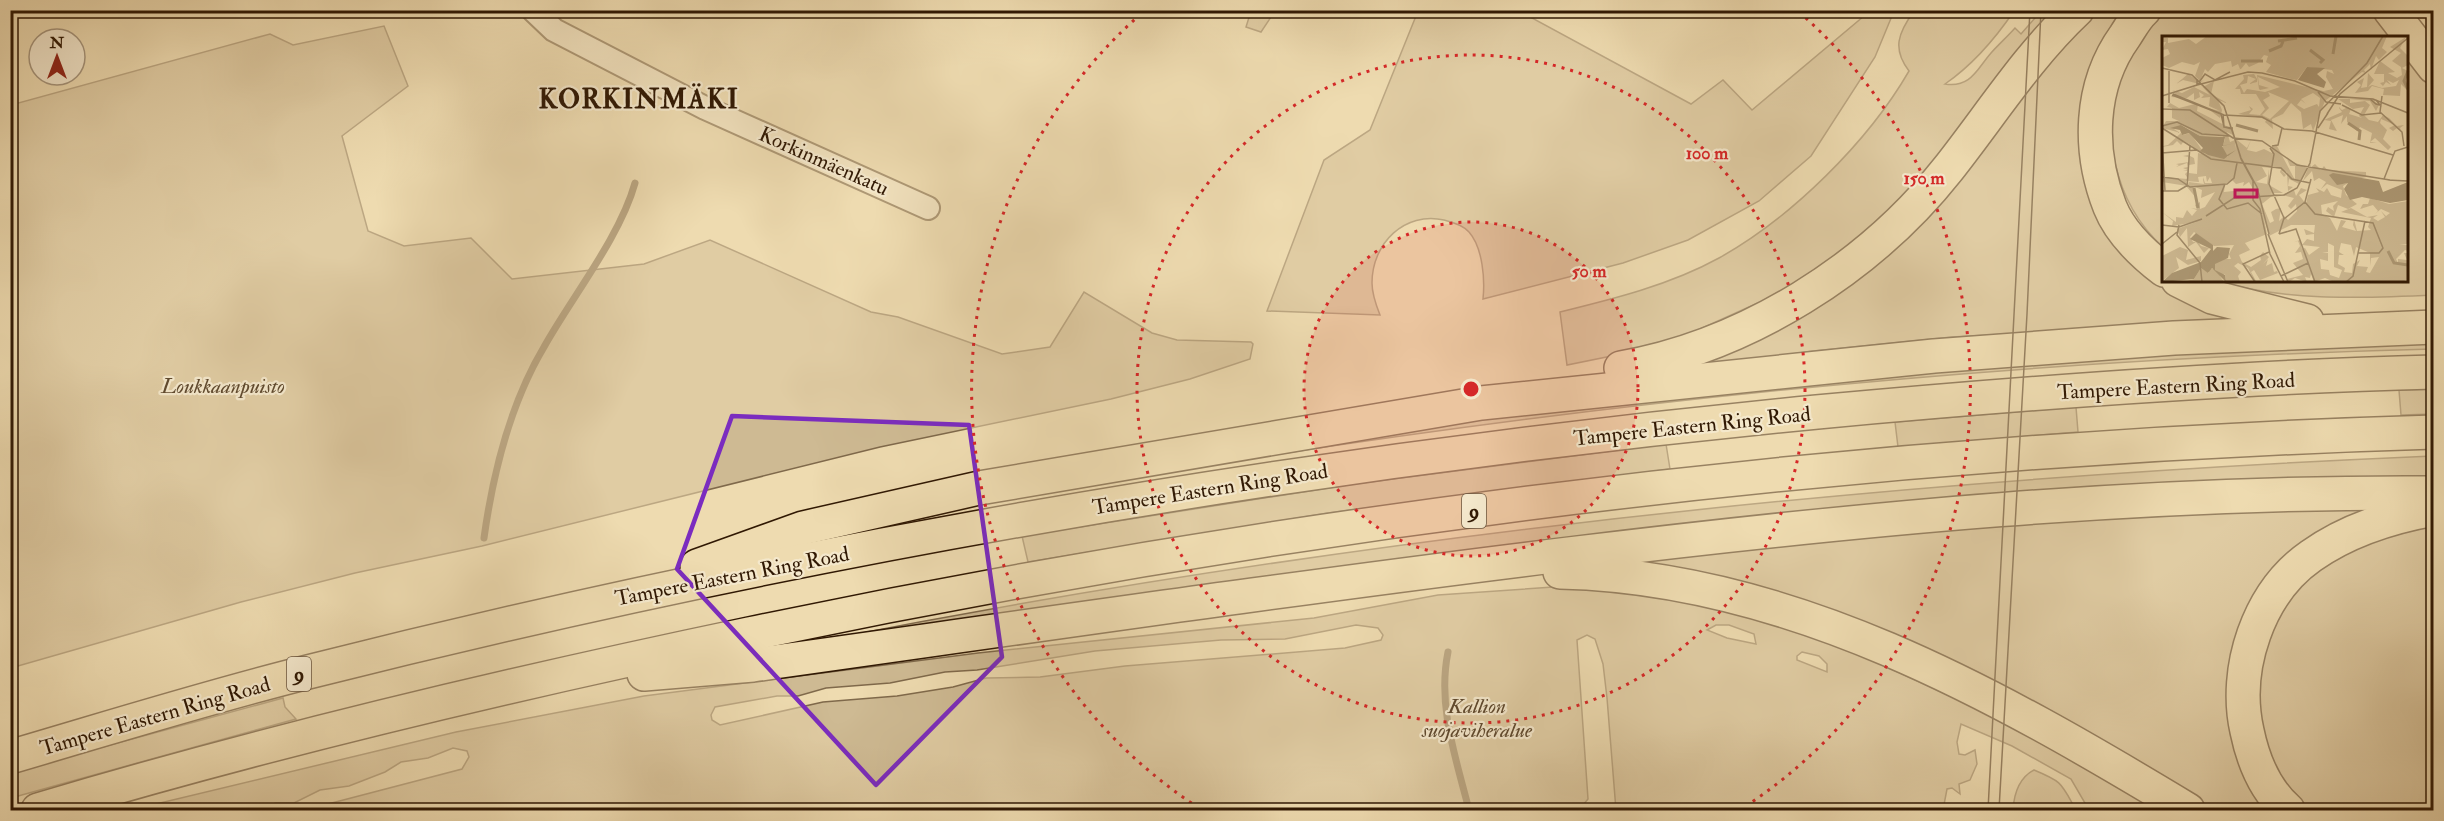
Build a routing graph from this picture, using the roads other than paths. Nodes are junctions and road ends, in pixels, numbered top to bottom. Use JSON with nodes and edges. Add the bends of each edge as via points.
{"nodes":[{"id":1,"x":533,"y":10,"type":"edge"},
{"id":2,"x":2077,"y":10,"type":"edge"},
{"id":3,"x":2144,"y":10,"type":"edge"},
{"id":4,"x":2390,"y":10,"type":"edge"},
{"id":5,"x":2433,"y":67,"type":"edge"},
{"id":6,"x":928,"y":208,"type":"dead end"},
{"id":7,"x":2162,"y":269,"type":"edge"},
{"id":8,"x":2182,"y":282,"type":"edge"},
{"id":9,"x":2433,"y":327,"type":"edge"},
{"id":10,"x":2347,"y":330,"type":"junction"},
{"id":11,"x":2433,"y":372,"type":"edge"},
{"id":12,"x":1480,"y":403,"type":"junction"},
{"id":13,"x":2433,"y":432,"type":"edge"},
{"id":14,"x":2433,"y":493,"type":"edge"},
{"id":15,"x":2433,"y":510,"type":"edge"},
{"id":16,"x":1462,"y":567,"type":"junction"},
{"id":17,"x":591,"y":604,"type":"junction"},
{"id":18,"x":526,"y":683,"type":"junction"},
{"id":19,"x":10,"y":757,"type":"edge"},
{"id":20,"x":38,"y":810,"type":"edge"},
{"id":21,"x":2188,"y":810,"type":"edge"},
{"id":22,"x":2288,"y":810,"type":"edge"}],
"edges":[{"from":1,"to":6,"type":"street","name":"Korkinmäenkatu","via":[[554,30],[705,108]]},
{"from":2,"to":12,"type":"highway","via":[[2042,47],[1923,198],[1868,250],[1815,288],[1748,326],[1659,361],[1587,374]]},
{"from":3,"to":7,"type":"highway","via":[[2119,43],[2104,73],[2096,101],[2096,138],[2110,209],[2131,240]]},
{"from":4,"to":5,"type":"highway"},
{"from":8,"to":10,"type":"highway","via":[[2247,308]]},
{"from":9,"to":10,"type":"highway"},
{"from":10,"to":12,"type":"highway","via":[[1934,356]]},
{"from":11,"to":17,"type":"highway","name":"Tampere Eastern Ring Road","number":"9","via":[[1941,400],[1415,458],[1140,499]]},
{"from":12,"to":17,"type":"highway","via":[[968,490],[803,528]]},
{"from":13,"to":18,"type":"highway","number":"9","via":[[2192,442],[1946,461],[1704,483],[1407,519],[1148,558],[897,603]]},
{"from":14,"to":16,"type":"highway","via":[[2232,495],[1995,510],[1747,532]]},
{"from":15,"to":22,"type":"highway","via":[[2374,523],[2309,557],[2274,597],[2256,627],[2246,652],[2242,712],[2260,774]]},
{"from":16,"to":18,"type":"highway","via":[[753,665]]},
{"from":16,"to":21,"type":"highway","via":[[1602,573],[1669,581],[1724,592],[1820,622],[1968,686]]},
{"from":17,"to":19,"type":"highway","name":"Tampere Eastern Ring Road","number":"9","via":[[302,673]]},
{"from":18,"to":20,"type":"highway","number":"9","via":[[308,734]]}]}
